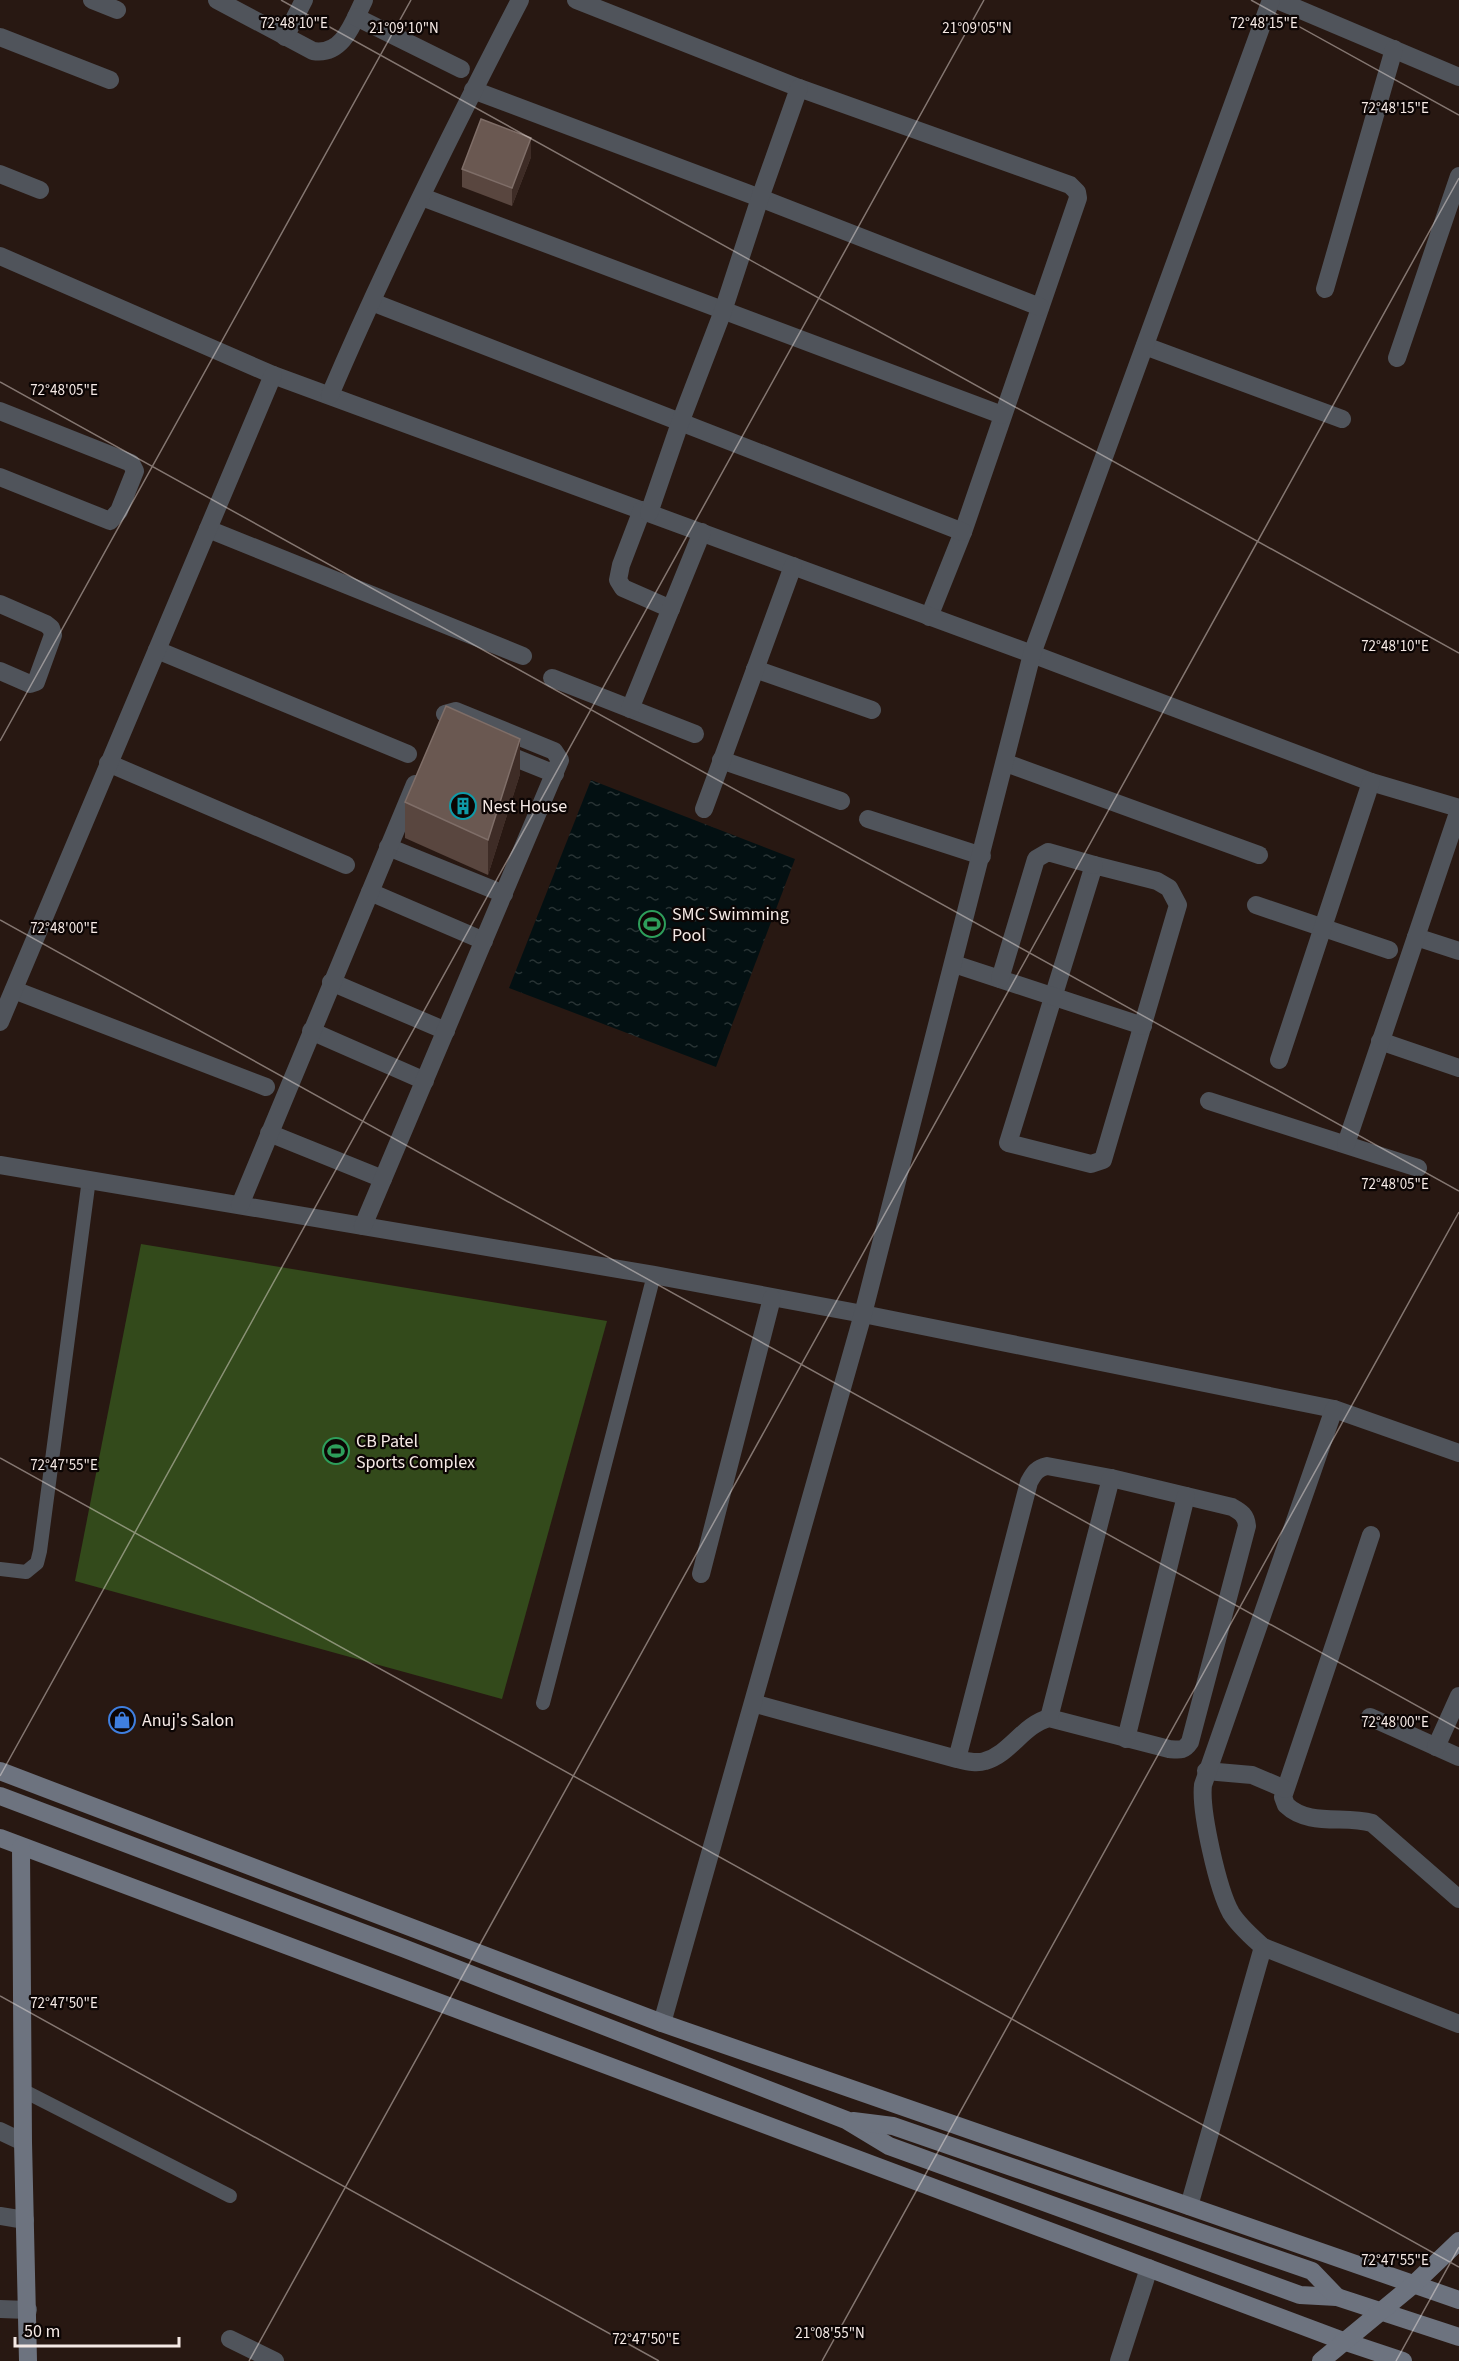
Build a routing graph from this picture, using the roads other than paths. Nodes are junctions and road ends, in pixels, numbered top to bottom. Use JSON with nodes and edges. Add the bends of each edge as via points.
{"nodes":[{"id":1,"x":92,"y":0,"type":"edge"},
{"id":2,"x":217,"y":0,"type":"edge"},
{"id":3,"x":304,"y":0,"type":"edge"},
{"id":4,"x":364,"y":0,"type":"edge"},
{"id":5,"x":520,"y":0,"type":"edge"},
{"id":6,"x":576,"y":0,"type":"edge"},
{"id":7,"x":1271,"y":0,"type":"edge"},
{"id":8,"x":1277,"y":0,"type":"edge"},
{"id":9,"x":237,"y":5,"type":"edge"},
{"id":10,"x":117,"y":10,"type":"dead end"},
{"id":11,"x":356,"y":17,"type":"junction"},
{"id":12,"x":0,"y":37,"type":"edge"},
{"id":13,"x":285,"y":37,"type":"junction"},
{"id":14,"x":1394,"y":49,"type":"junction"},
{"id":15,"x":460,"y":69,"type":"dead end"},
{"id":16,"x":1459,"y":77,"type":"edge"},
{"id":17,"x":110,"y":80,"type":"dead end"},
{"id":18,"x":800,"y":88,"type":"junction"},
{"id":19,"x":473,"y":90,"type":"junction"},
{"id":20,"x":0,"y":174,"type":"edge"},
{"id":21,"x":1459,"y":176,"type":"edge"},
{"id":22,"x":40,"y":190,"type":"dead end"},
{"id":23,"x":422,"y":197,"type":"junction"},
{"id":24,"x":760,"y":198,"type":"junction"},
{"id":25,"x":0,"y":256,"type":"edge"},
{"id":26,"x":1325,"y":289,"type":"dead end"},
{"id":27,"x":372,"y":302,"type":"junction"},
{"id":28,"x":1040,"y":307,"type":"junction"},
{"id":29,"x":723,"y":311,"type":"junction"},
{"id":30,"x":1145,"y":346,"type":"junction"},
{"id":31,"x":1397,"y":358,"type":"dead end"},
{"id":32,"x":273,"y":375,"type":"junction"},
{"id":33,"x":330,"y":395,"type":"junction"},
{"id":34,"x":0,"y":411,"type":"edge"},
{"id":35,"x":1002,"y":415,"type":"junction"},
{"id":36,"x":1342,"y":419,"type":"dead end"},
{"id":37,"x":680,"y":423,"type":"junction"},
{"id":38,"x":0,"y":477,"type":"edge"},
{"id":39,"x":646,"y":511,"type":"junction"},
{"id":40,"x":208,"y":528,"type":"junction"},
{"id":41,"x":702,"y":532,"type":"junction"},
{"id":42,"x":963,"y":532,"type":"junction"},
{"id":43,"x":793,"y":566,"type":"junction"},
{"id":44,"x":0,"y":604,"type":"edge"},
{"id":45,"x":671,"y":609,"type":"junction"},
{"id":46,"x":929,"y":617,"type":"junction"},
{"id":47,"x":157,"y":650,"type":"junction"},
{"id":48,"x":1032,"y":654,"type":"junction"},
{"id":49,"x":523,"y":656,"type":"dead end"},
{"id":50,"x":755,"y":669,"type":"junction"},
{"id":51,"x":0,"y":671,"type":"edge"},
{"id":52,"x":552,"y":678,"type":"dead end"},
{"id":53,"x":630,"y":709,"type":"junction"},
{"id":54,"x":872,"y":710,"type":"dead end"},
{"id":55,"x":450,"y":732,"type":"edge"},
{"id":56,"x":695,"y":735,"type":"dead end"},
{"id":57,"x":481,"y":744,"type":"edge"},
{"id":58,"x":408,"y":754,"type":"dead end"},
{"id":59,"x":722,"y":760,"type":"junction"},
{"id":60,"x":1006,"y":763,"type":"junction"},
{"id":61,"x":108,"y":764,"type":"junction"},
{"id":62,"x":420,"y":771,"type":"edge"},
{"id":63,"x":555,"y":774,"type":"junction"},
{"id":64,"x":1371,"y":782,"type":"junction"},
{"id":65,"x":841,"y":801,"type":"dead end"},
{"id":66,"x":704,"y":808,"type":"dead end"},
{"id":67,"x":1459,"y":809,"type":"edge"},
{"id":68,"x":868,"y":819,"type":"dead end"},
{"id":69,"x":388,"y":847,"type":"junction"},
{"id":70,"x":1259,"y":855,"type":"dead end"},
{"id":71,"x":982,"y":856,"type":"junction"},
{"id":72,"x":346,"y":865,"type":"dead end"},
{"id":73,"x":1094,"y":865,"type":"junction"},
{"id":74,"x":370,"y":892,"type":"junction"},
{"id":75,"x":504,"y":894,"type":"junction"},
{"id":76,"x":1256,"y":905,"type":"dead end"},
{"id":77,"x":1324,"y":927,"type":"junction"},
{"id":78,"x":1416,"y":937,"type":"junction"},
{"id":79,"x":484,"y":941,"type":"junction"},
{"id":80,"x":1389,"y":950,"type":"dead end"},
{"id":81,"x":1459,"y":951,"type":"edge"},
{"id":82,"x":954,"y":964,"type":"junction"},
{"id":83,"x":1000,"y":979,"type":"junction"},
{"id":84,"x":331,"y":982,"type":"junction"},
{"id":85,"x":14,"y":990,"type":"junction"},
{"id":86,"x":1053,"y":996,"type":"junction"},
{"id":87,"x":0,"y":1022,"type":"edge"},
{"id":88,"x":1143,"y":1026,"type":"junction"},
{"id":89,"x":446,"y":1030,"type":"junction"},
{"id":90,"x":311,"y":1031,"type":"junction"},
{"id":91,"x":1380,"y":1041,"type":"junction"},
{"id":92,"x":1279,"y":1060,"type":"dead end"},
{"id":93,"x":1459,"y":1068,"type":"edge"},
{"id":94,"x":425,"y":1081,"type":"junction"},
{"id":95,"x":266,"y":1087,"type":"dead end"},
{"id":96,"x":1209,"y":1101,"type":"dead end"},
{"id":97,"x":269,"y":1133,"type":"junction"},
{"id":98,"x":1346,"y":1143,"type":"junction"},
{"id":99,"x":0,"y":1165,"type":"edge"},
{"id":100,"x":1418,"y":1168,"type":"dead end"},
{"id":101,"x":89,"y":1179,"type":"junction"},
{"id":102,"x":383,"y":1179,"type":"junction"},
{"id":103,"x":240,"y":1205,"type":"junction"},
{"id":104,"x":363,"y":1226,"type":"junction"},
{"id":105,"x":654,"y":1275,"type":"junction"},
{"id":106,"x":772,"y":1298,"type":"junction"},
{"id":107,"x":863,"y":1314,"type":"junction"},
{"id":108,"x":1334,"y":1409,"type":"junction"},
{"id":109,"x":1459,"y":1453,"type":"edge"},
{"id":110,"x":1111,"y":1478,"type":"junction"},
{"id":111,"x":1186,"y":1496,"type":"junction"},
{"id":112,"x":1371,"y":1535,"type":"dead end"},
{"id":113,"x":0,"y":1569,"type":"edge"},
{"id":114,"x":700,"y":1574,"type":"dead end"},
{"id":115,"x":1459,"y":1696,"type":"edge"},
{"id":116,"x":543,"y":1703,"type":"dead end"},
{"id":117,"x":754,"y":1705,"type":"junction"},
{"id":118,"x":1370,"y":1717,"type":"dead end"},
{"id":119,"x":1049,"y":1718,"type":"junction"},
{"id":120,"x":1126,"y":1739,"type":"junction"},
{"id":121,"x":1436,"y":1747,"type":"junction"},
{"id":122,"x":1459,"y":1757,"type":"edge"},
{"id":123,"x":957,"y":1759,"type":"junction"},
{"id":124,"x":0,"y":1771,"type":"edge"},
{"id":125,"x":1206,"y":1771,"type":"junction"},
{"id":126,"x":1284,"y":1789,"type":"junction"},
{"id":127,"x":0,"y":1796,"type":"edge"},
{"id":128,"x":0,"y":1838,"type":"edge"},
{"id":129,"x":21,"y":1847,"type":"junction"},
{"id":130,"x":1459,"y":1899,"type":"edge"},
{"id":131,"x":1263,"y":1947,"type":"junction"},
{"id":132,"x":662,"y":2023,"type":"junction"},
{"id":133,"x":1459,"y":2024,"type":"edge"},
{"id":134,"x":24,"y":2091,"type":"junction"},
{"id":135,"x":846,"y":2120,"type":"junction"},
{"id":136,"x":0,"y":2132,"type":"edge"},
{"id":137,"x":23,"y":2142,"type":"junction"},
{"id":138,"x":230,"y":2196,"type":"dead end"},
{"id":139,"x":1189,"y":2206,"type":"junction"},
{"id":140,"x":0,"y":2216,"type":"edge"},
{"id":141,"x":25,"y":2220,"type":"junction"},
{"id":142,"x":1459,"y":2241,"type":"edge"},
{"id":143,"x":1149,"y":2268,"type":"junction"},
{"id":144,"x":1414,"y":2284,"type":"junction"},
{"id":145,"x":1337,"y":2297,"type":"junction"},
{"id":146,"x":1459,"y":2300,"type":"edge"},
{"id":147,"x":0,"y":2309,"type":"edge"},
{"id":148,"x":28,"y":2310,"type":"junction"},
{"id":149,"x":1381,"y":2310,"type":"junction"},
{"id":150,"x":1459,"y":2337,"type":"edge"},
{"id":151,"x":230,"y":2339,"type":"dead end"},
{"id":152,"x":1343,"y":2341,"type":"junction"},
{"id":153,"x":28,"y":2361,"type":"edge"},
{"id":154,"x":275,"y":2361,"type":"edge"},
{"id":155,"x":1119,"y":2361,"type":"edge"},
{"id":156,"x":1321,"y":2361,"type":"edge"},
{"id":157,"x":1403,"y":2361,"type":"edge"}],
"edges":[{"from":1,"to":10,"type":"street"},
{"from":2,"to":9,"type":"street"},
{"from":3,"to":13,"type":"street"},
{"from":4,"to":11,"type":"street"},
{"from":5,"to":19,"type":"street"},
{"from":6,"to":18,"type":"street"},
{"from":7,"to":30,"type":"street"},
{"from":8,"to":14,"type":"street"},
{"from":9,"to":13,"type":"street"},
{"from":11,"to":13,"type":"street","via":[[341,42],[325,53]]},
{"from":11,"to":15,"type":"street"},
{"from":12,"to":17,"type":"street"},
{"from":14,"to":16,"type":"street"},
{"from":14,"to":26,"type":"street"},
{"from":18,"to":24,"type":"street"},
{"from":18,"to":28,"type":"street","via":[[1075,188],[1078,198]]},
{"from":19,"to":23,"type":"street"},
{"from":19,"to":24,"type":"street"},
{"from":20,"to":22,"type":"street"},
{"from":21,"to":31,"type":"street"},
{"from":23,"to":27,"type":"street"},
{"from":23,"to":29,"type":"street"},
{"from":24,"to":28,"type":"street"},
{"from":24,"to":29,"type":"street"},
{"from":25,"to":32,"type":"street"},
{"from":27,"to":33,"type":"street"},
{"from":27,"to":37,"type":"street"},
{"from":28,"to":35,"type":"street"},
{"from":29,"to":35,"type":"street"},
{"from":29,"to":37,"type":"street"},
{"from":30,"to":36,"type":"street"},
{"from":30,"to":48,"type":"street"},
{"from":32,"to":33,"type":"street"},
{"from":32,"to":40,"type":"street"},
{"from":33,"to":39,"type":"street"},
{"from":34,"to":38,"type":"street","via":[[131,463],[135,471],[119,511],[110,521]]},
{"from":35,"to":42,"type":"street"},
{"from":37,"to":39,"type":"street"},
{"from":37,"to":42,"type":"street"},
{"from":39,"to":41,"type":"street"},
{"from":39,"to":45,"type":"street","via":[[618,580],[629,592]]},
{"from":40,"to":47,"type":"street"},
{"from":40,"to":49,"type":"street"},
{"from":41,"to":43,"type":"street"},
{"from":41,"to":45,"type":"street"},
{"from":42,"to":46,"type":"street"},
{"from":43,"to":46,"type":"street"},
{"from":43,"to":50,"type":"street"},
{"from":44,"to":51,"type":"street","via":[[46,624],[53,635],[36,682],[30,684]]},
{"from":45,"to":53,"type":"street"},
{"from":46,"to":48,"type":"street"},
{"from":47,"to":58,"type":"street"},
{"from":47,"to":61,"type":"street"},
{"from":48,"to":60,"type":"street"},
{"from":48,"to":64,"type":"street"},
{"from":50,"to":54,"type":"street"},
{"from":50,"to":59,"type":"street"},
{"from":52,"to":53,"type":"street"},
{"from":53,"to":56,"type":"street"},
{"from":55,"to":63,"type":"street","via":[[439,727],[445,714],[456,711],[554,751],[560,760]]},
{"from":57,"to":63,"type":"street"},
{"from":59,"to":65,"type":"street"},
{"from":59,"to":66,"type":"street"},
{"from":60,"to":70,"type":"street"},
{"from":60,"to":71,"type":"street"},
{"from":61,"to":72,"type":"street"},
{"from":61,"to":85,"type":"street"},
{"from":62,"to":69,"type":"street"},
{"from":63,"to":75,"type":"street"},
{"from":64,"to":67,"type":"street"},
{"from":64,"to":77,"type":"street"},
{"from":67,"to":78,"type":"street"},
{"from":68,"to":71,"type":"street"},
{"from":69,"to":74,"type":"street"},
{"from":69,"to":75,"type":"street"},
{"from":71,"to":82,"type":"street"},
{"from":73,"to":83,"type":"street","via":[[1048,852],[1036,859]]},
{"from":73,"to":86,"type":"street"},
{"from":73,"to":88,"type":"street","via":[[1158,881],[1170,888],[1178,905]]},
{"from":74,"to":79,"type":"street"},
{"from":74,"to":84,"type":"street"},
{"from":75,"to":79,"type":"street"},
{"from":76,"to":77,"type":"street"},
{"from":77,"to":80,"type":"street"},
{"from":77,"to":92,"type":"street"},
{"from":78,"to":81,"type":"street"},
{"from":78,"to":91,"type":"street"},
{"from":79,"to":89,"type":"street"},
{"from":82,"to":83,"type":"street"},
{"from":82,"to":107,"type":"street"},
{"from":83,"to":86,"type":"street"},
{"from":84,"to":89,"type":"street"},
{"from":84,"to":90,"type":"street"},
{"from":85,"to":87,"type":"street"},
{"from":85,"to":95,"type":"street"},
{"from":86,"to":88,"type":"street"},
{"from":86,"to":88,"type":"street","via":[[1008,1143],[1090,1164],[1103,1160]]},
{"from":89,"to":94,"type":"street"},
{"from":90,"to":94,"type":"street"},
{"from":90,"to":97,"type":"street"},
{"from":91,"to":93,"type":"street"},
{"from":91,"to":98,"type":"street"},
{"from":94,"to":102,"type":"street"},
{"from":96,"to":98,"type":"street"},
{"from":97,"to":102,"type":"street"},
{"from":97,"to":103,"type":"street"},
{"from":98,"to":100,"type":"street"},
{"from":99,"to":101,"type":"street"},
{"from":101,"to":103,"type":"street"},
{"from":101,"to":113,"type":"lane","via":[[40,1551],[37,1563],[26,1572]]},
{"from":102,"to":104,"type":"street"},
{"from":103,"to":104,"type":"street"},
{"from":104,"to":105,"type":"street"},
{"from":105,"to":106,"type":"street"},
{"from":105,"to":116,"type":"lane"},
{"from":106,"to":107,"type":"street"},
{"from":106,"to":114,"type":"street"},
{"from":107,"to":108,"type":"street"},
{"from":107,"to":117,"type":"street"},
{"from":108,"to":109,"type":"street"},
{"from":108,"to":125,"type":"street"},
{"from":110,"to":111,"type":"street"},
{"from":110,"to":119,"type":"street"},
{"from":110,"to":123,"type":"street","via":[[1047,1466],[1040,1468],[1029,1482]]},
{"from":111,"to":120,"type":"street"},
{"from":111,"to":120,"type":"street","via":[[1232,1507],[1246,1518],[1247,1526],[1190,1742],[1180,1750]]},
{"from":112,"to":126,"type":"street"},
{"from":115,"to":121,"type":"street"},
{"from":117,"to":123,"type":"street"},
{"from":117,"to":132,"type":"street"},
{"from":118,"to":121,"type":"street"},
{"from":119,"to":120,"type":"street"},
{"from":119,"to":123,"type":"street","via":[[1033,1725],[984,1762]]},
{"from":121,"to":122,"type":"street"},
{"from":124,"to":132,"type":"main road"},
{"from":125,"to":126,"type":"street","via":[[1252,1775]]},
{"from":125,"to":131,"type":"street","via":[[1202,1798],[1220,1886],[1231,1913]]},
{"from":126,"to":130,"type":"street","via":[[1286,1805],[1292,1811],[1324,1820],[1364,1821],[1381,1829]]},
{"from":127,"to":135,"type":"main road"},
{"from":128,"to":129,"type":"main road"},
{"from":129,"to":134,"type":"main road"},
{"from":129,"to":143,"type":"main road"},
{"from":131,"to":133,"type":"street"},
{"from":131,"to":139,"type":"street"},
{"from":132,"to":139,"type":"main road"},
{"from":134,"to":137,"type":"main road"},
{"from":134,"to":138,"type":"lane"},
{"from":135,"to":145,"type":"main road","via":[[889,2146],[1300,2295]]},
{"from":135,"to":145,"type":"main road","via":[[893,2126],[1312,2271]]},
{"from":136,"to":137,"type":"street"},
{"from":137,"to":141,"type":"main road"},
{"from":139,"to":144,"type":"main road"},
{"from":140,"to":141,"type":"street"},
{"from":141,"to":148,"type":"main road"},
{"from":142,"to":144,"type":"main road"},
{"from":143,"to":152,"type":"main road"},
{"from":143,"to":155,"type":"street"},
{"from":144,"to":146,"type":"main road"},
{"from":144,"to":149,"type":"main road"},
{"from":145,"to":149,"type":"main road"},
{"from":147,"to":148,"type":"street"},
{"from":148,"to":153,"type":"main road"},
{"from":149,"to":150,"type":"main road"},
{"from":149,"to":152,"type":"main road"},
{"from":151,"to":154,"type":"street"},
{"from":152,"to":156,"type":"main road"},
{"from":152,"to":157,"type":"main road"}]}
